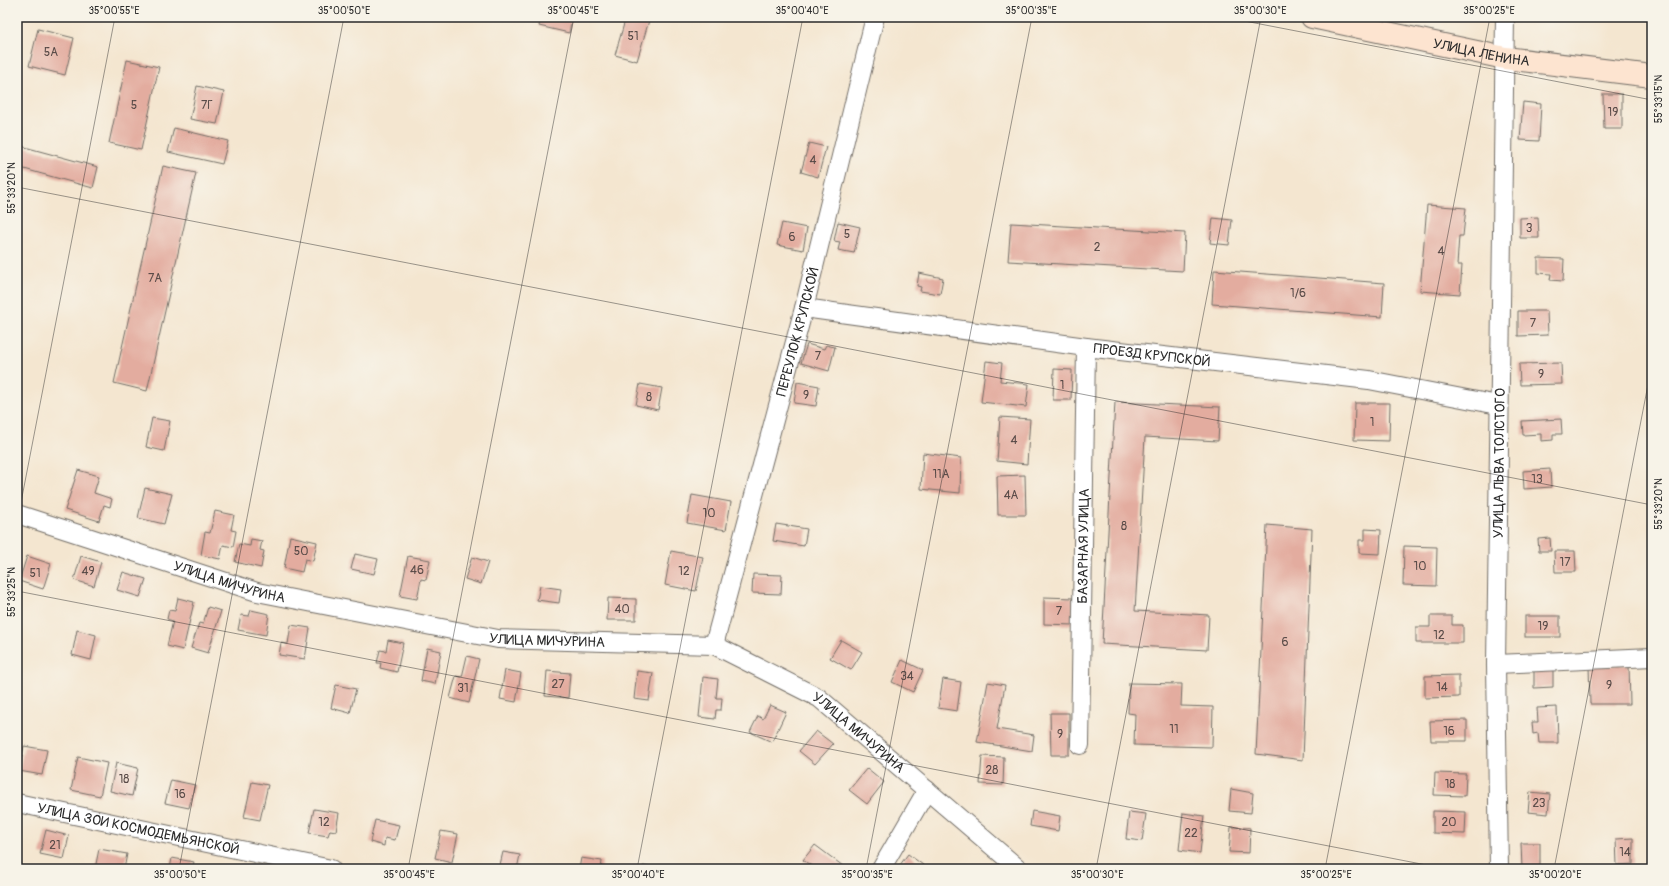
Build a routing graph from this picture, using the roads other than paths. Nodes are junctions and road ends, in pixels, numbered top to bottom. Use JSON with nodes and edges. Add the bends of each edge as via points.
{"nodes":[{"id":1,"x":875,"y":17,"type":"edge"},
{"id":2,"x":1312,"y":17,"type":"edge"},
{"id":3,"x":1505,"y":17,"type":"edge"},
{"id":4,"x":1505,"y":58,"type":"junction"},
{"id":5,"x":1652,"y":76,"type":"edge"},
{"id":6,"x":804,"y":308,"type":"junction"},
{"id":7,"x":1086,"y":347,"type":"junction"},
{"id":8,"x":1498,"y":405,"type":"junction"},
{"id":9,"x":17,"y":514,"type":"edge"},
{"id":10,"x":714,"y":645,"type":"junction"},
{"id":11,"x":1652,"y":657,"type":"edge"},
{"id":12,"x":1496,"y":664,"type":"junction"},
{"id":13,"x":1080,"y":745,"type":"dead end"},
{"id":14,"x":927,"y":790,"type":"junction"},
{"id":15,"x":17,"y":803,"type":"edge"},
{"id":16,"x":331,"y":869,"type":"edge"},
{"id":17,"x":881,"y":869,"type":"edge"},
{"id":18,"x":1019,"y":869,"type":"edge"},
{"id":19,"x":1499,"y":869,"type":"edge"}],
"edges":[{"from":1,"to":6,"type":"street","name":"ПЕРЕУЛОК КРУПСКОЙ"},
{"from":2,"to":4,"type":"main road","name":"УЛИЦА ЛЕНИНА"},
{"from":3,"to":4,"type":"street","name":"УЛИЦА ЛЬВА ТОЛСТОГО"},
{"from":4,"to":5,"type":"main road","name":"УЛИЦА ЛЕНИНА"},
{"from":4,"to":8,"type":"street","name":"УЛИЦА ЛЬВА ТОЛСТОГО"},
{"from":6,"to":7,"type":"street","name":"ПРОЕЗД КРУПСКОЙ"},
{"from":6,"to":10,"type":"street","name":"ПЕРЕУЛОК КРУПСКОЙ"},
{"from":7,"to":8,"type":"street","name":"ПРОЕЗД КРУПСКОЙ","via":[[1369,380]]},
{"from":7,"to":13,"type":"street","name":"БАЗАРНАЯ УЛИЦА"},
{"from":8,"to":12,"type":"street","name":"УЛИЦА ЛЬВА ТОЛСТОГО"},
{"from":9,"to":10,"type":"street","name":"УЛИЦА МИЧУРИНА","via":[[257,592],[498,638]]},
{"from":10,"to":14,"type":"street","name":"УЛИЦА МИЧУРИНА","via":[[819,698]]},
{"from":11,"to":12,"type":"street"},
{"from":12,"to":19,"type":"street","name":"УЛИЦА ЛЬВА ТОЛСТОГО"},
{"from":14,"to":17,"type":"street"},
{"from":14,"to":18,"type":"street","name":"УЛИЦА МИЧУРИНА"},
{"from":15,"to":16,"type":"street","name":"УЛИЦА ЗОИ КОСМОДЕМЬЯНСКОЙ"}]}
